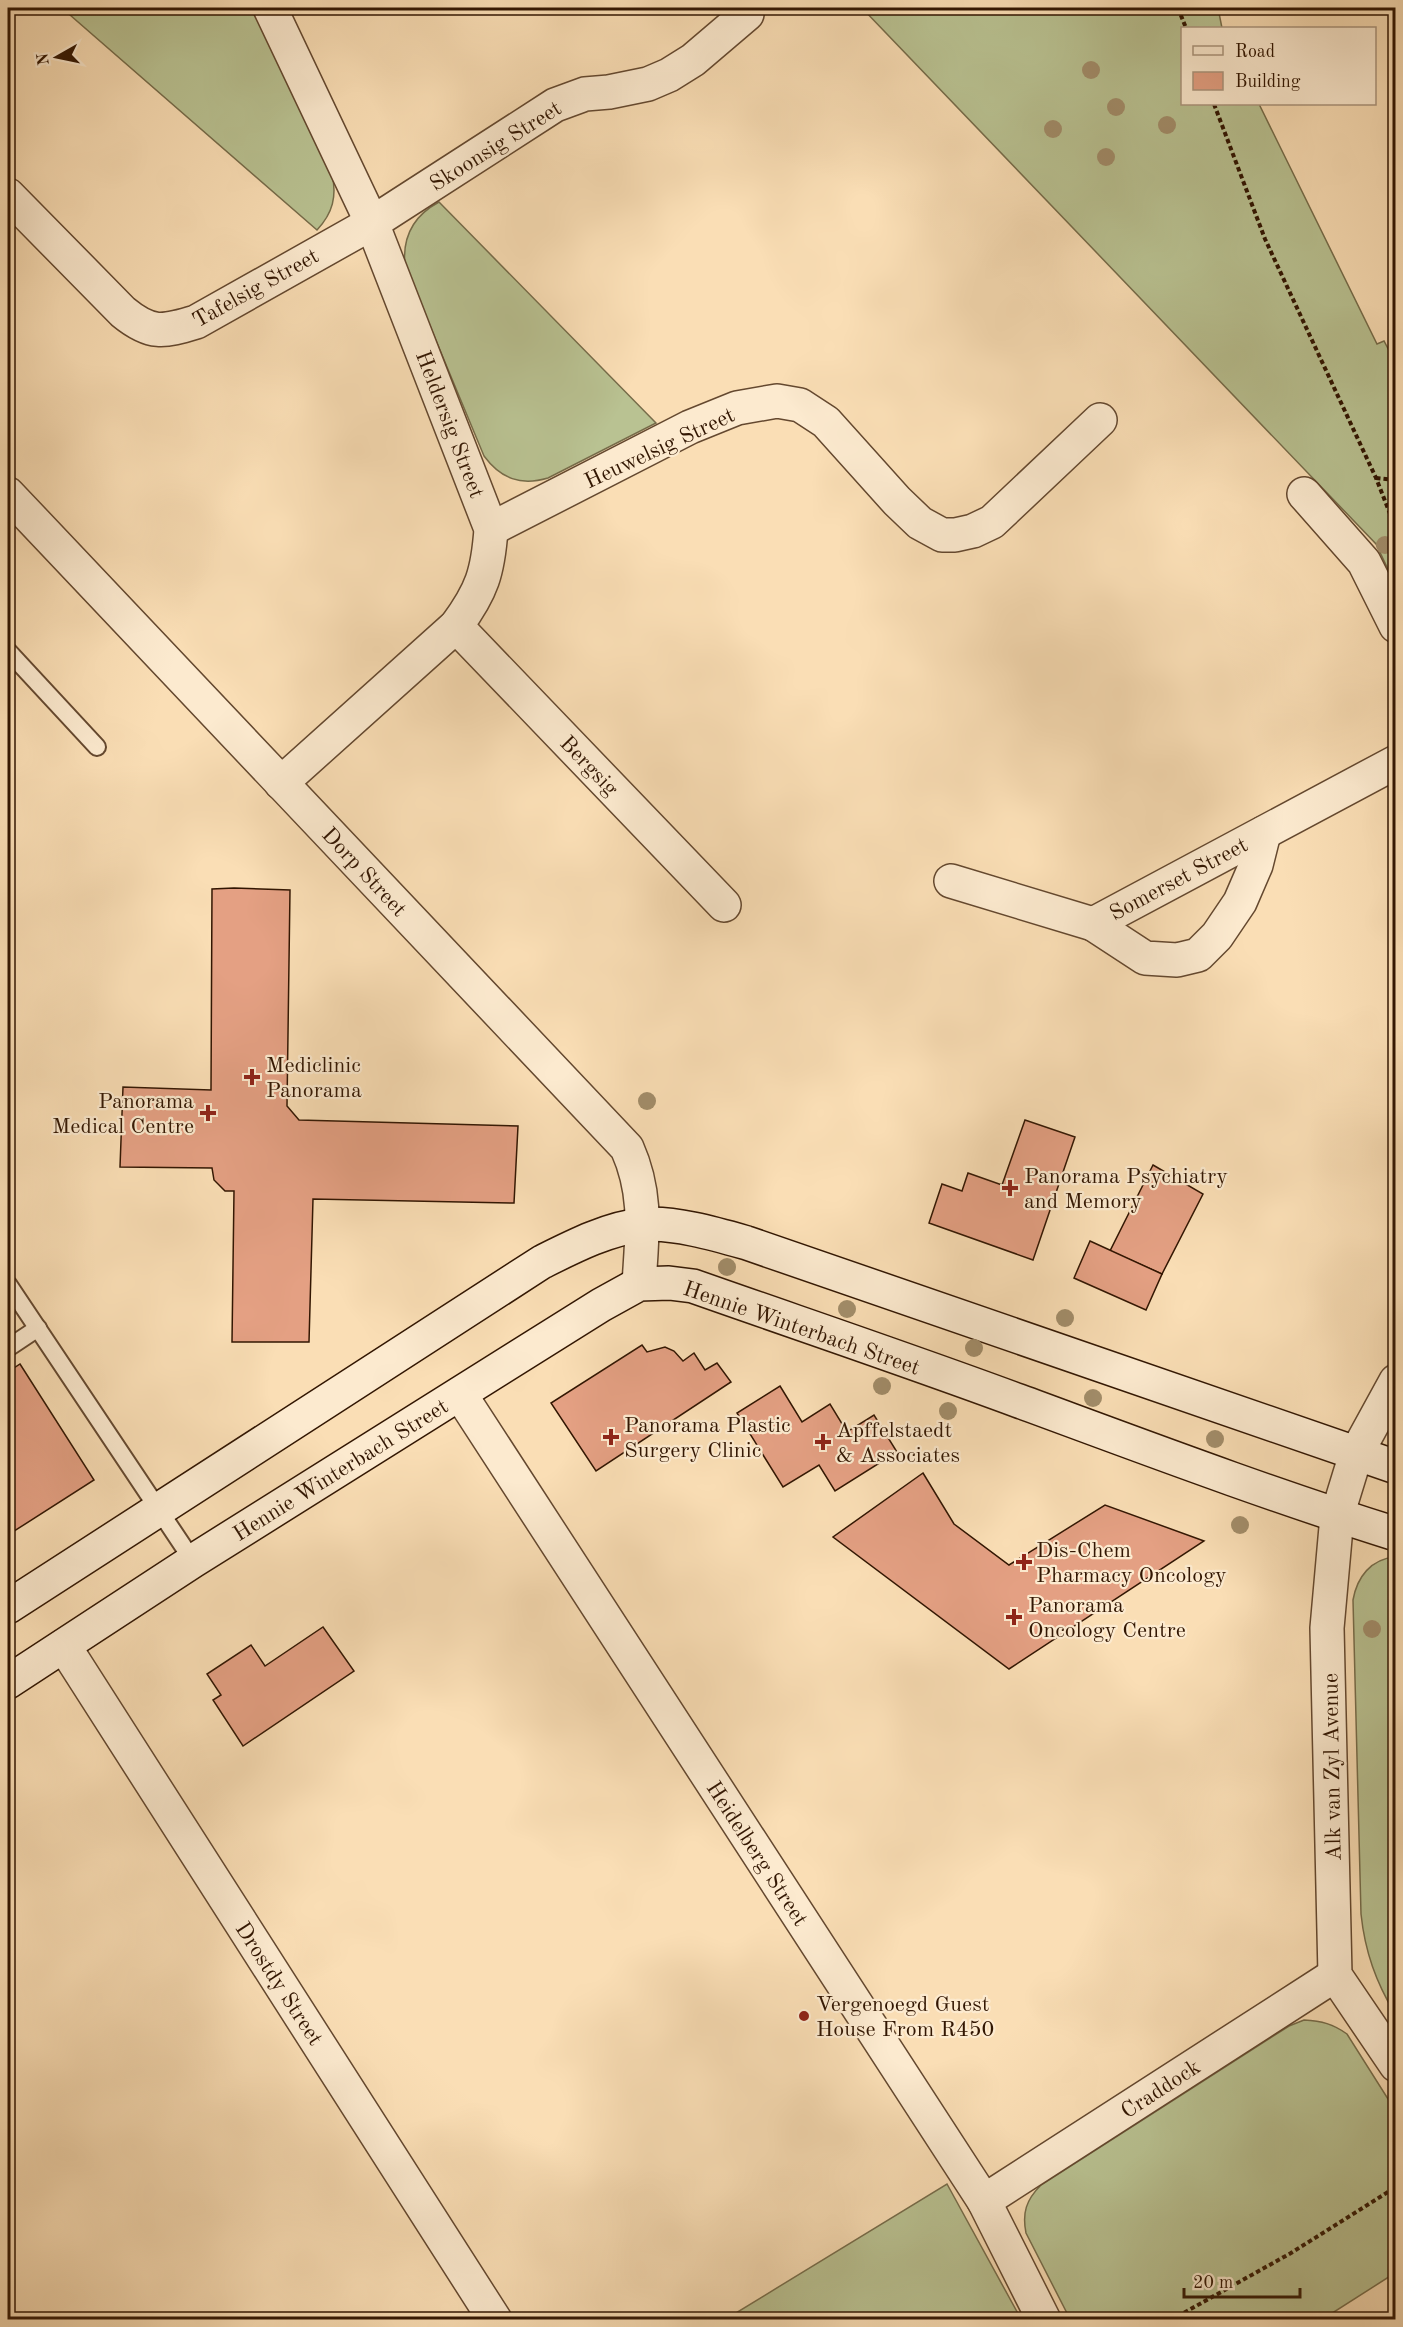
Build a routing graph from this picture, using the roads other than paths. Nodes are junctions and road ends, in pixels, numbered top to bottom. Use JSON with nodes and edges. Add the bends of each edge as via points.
{"nodes":[{"id":1,"x":270,"y":8,"type":"edge"},
{"id":2,"x":747,"y":14,"type":"dead end"},
{"id":3,"x":8,"y":195,"type":"edge"},
{"id":4,"x":372,"y":223,"type":"junction"},
{"id":5,"x":1100,"y":420,"type":"dead end"},
{"id":6,"x":8,"y":494,"type":"edge"},
{"id":7,"x":1304,"y":494,"type":"dead end"},
{"id":8,"x":491,"y":529,"type":"junction"},
{"id":9,"x":456,"y":626,"type":"junction"},
{"id":10,"x":1395,"y":626,"type":"edge"},
{"id":11,"x":8,"y":651,"type":"edge"},
{"id":12,"x":97,"y":747,"type":"dead end"},
{"id":13,"x":1395,"y":762,"type":"edge"},
{"id":14,"x":281,"y":783,"type":"junction"},
{"id":15,"x":1264,"y":833,"type":"junction"},
{"id":16,"x":951,"y":881,"type":"dead end"},
{"id":17,"x":724,"y":904,"type":"dead end"},
{"id":18,"x":1093,"y":924,"type":"junction"},
{"id":19,"x":643,"y":1225,"type":"junction"},
{"id":20,"x":8,"y":1284,"type":"edge"},
{"id":21,"x":639,"y":1284,"type":"junction"},
{"id":22,"x":38,"y":1329,"type":"junction"},
{"id":23,"x":8,"y":1348,"type":"edge"},
{"id":24,"x":1395,"y":1381,"type":"edge"},
{"id":25,"x":460,"y":1394,"type":"junction"},
{"id":26,"x":1356,"y":1454,"type":"junction"},
{"id":27,"x":1395,"y":1467,"type":"edge"},
{"id":28,"x":159,"y":1509,"type":"junction"},
{"id":29,"x":1337,"y":1516,"type":"junction"},
{"id":30,"x":1395,"y":1534,"type":"edge"},
{"id":31,"x":192,"y":1561,"type":"junction"},
{"id":32,"x":8,"y":1607,"type":"edge"},
{"id":33,"x":64,"y":1646,"type":"junction"},
{"id":34,"x":8,"y":1682,"type":"edge"},
{"id":35,"x":1335,"y":1975,"type":"junction"},
{"id":36,"x":1395,"y":2065,"type":"edge"},
{"id":37,"x":984,"y":2201,"type":"junction"},
{"id":38,"x":495,"y":2319,"type":"edge"},
{"id":39,"x":1044,"y":2319,"type":"edge"}],
"edges":[{"from":1,"to":4,"type":"street","name":"Heldersig Street"},
{"from":2,"to":4,"type":"street","name":"Skoonsig Street","via":[[669,75],[648,84],[585,93],[562,102]]},
{"from":3,"to":4,"type":"street","name":"Tafelsig Street","via":[[123,312],[141,326],[158,330],[196,322]]},
{"from":4,"to":8,"type":"street","name":"Heldersig Street"},
{"from":5,"to":8,"type":"street","name":"Heuwelsig Street","via":[[992,522],[955,535],[942,535],[920,523],[826,422],[800,405],[777,401],[737,408],[690,427]]},
{"from":6,"to":14,"type":"street","name":"Dorp Street"},
{"from":7,"to":10,"type":"street","via":[[1364,562]]},
{"from":8,"to":9,"type":"street","name":"Heldersig Street","via":[[486,573],[474,601]]},
{"from":9,"to":14,"type":"street","name":"Heldersig Street"},
{"from":9,"to":17,"type":"street","name":"Bergsig"},
{"from":11,"to":12,"type":"lane"},
{"from":13,"to":15,"type":"street","name":"Somerset Street"},
{"from":14,"to":19,"type":"street","name":"Dorp Street","via":[[627,1148],[640,1186]]},
{"from":15,"to":18,"type":"street","name":"Somerset Street"},
{"from":15,"to":18,"type":"street","name":"Somerset Street","via":[[1240,902],[1217,936],[1198,955],[1177,960],[1145,958]]},
{"from":16,"to":18,"type":"street","name":"Somerset Street"},
{"from":19,"to":21,"type":"street","name":"Dorp Street"},
{"from":19,"to":26,"type":"street","via":[[707,1232],[747,1243]]},
{"from":19,"to":28,"type":"street","via":[[590,1239],[542,1262]]},
{"from":20,"to":22,"type":"lane"},
{"from":21,"to":25,"type":"street","name":"Hennie Winterbach Street"},
{"from":21,"to":29,"type":"street","name":"Hennie Winterbach Street","via":[[693,1287]]},
{"from":22,"to":23,"type":"lane"},
{"from":22,"to":28,"type":"lane"},
{"from":24,"to":26,"type":"street","name":"Alk van Zyl Avenue"},
{"from":25,"to":31,"type":"street","name":"Hennie Winterbach Street"},
{"from":25,"to":37,"type":"street","name":"Heidelberg Street"},
{"from":26,"to":27,"type":"street"},
{"from":26,"to":29,"type":"street","name":"Alk van Zyl Avenue"},
{"from":28,"to":31,"type":"lane"},
{"from":28,"to":32,"type":"street"},
{"from":29,"to":30,"type":"street","name":"Hennie Winterbach Street"},
{"from":29,"to":35,"type":"street","name":"Alk van Zyl Avenue","via":[[1327,1628]]},
{"from":31,"to":33,"type":"street","name":"Hennie Winterbach Street"},
{"from":33,"to":34,"type":"street","name":"Hennie Winterbach Street"},
{"from":33,"to":38,"type":"street","name":"Drostdy Street"},
{"from":35,"to":36,"type":"street"},
{"from":35,"to":37,"type":"street","name":"Craddock"},
{"from":37,"to":39,"type":"street","name":"Heidelberg Street"}]}
